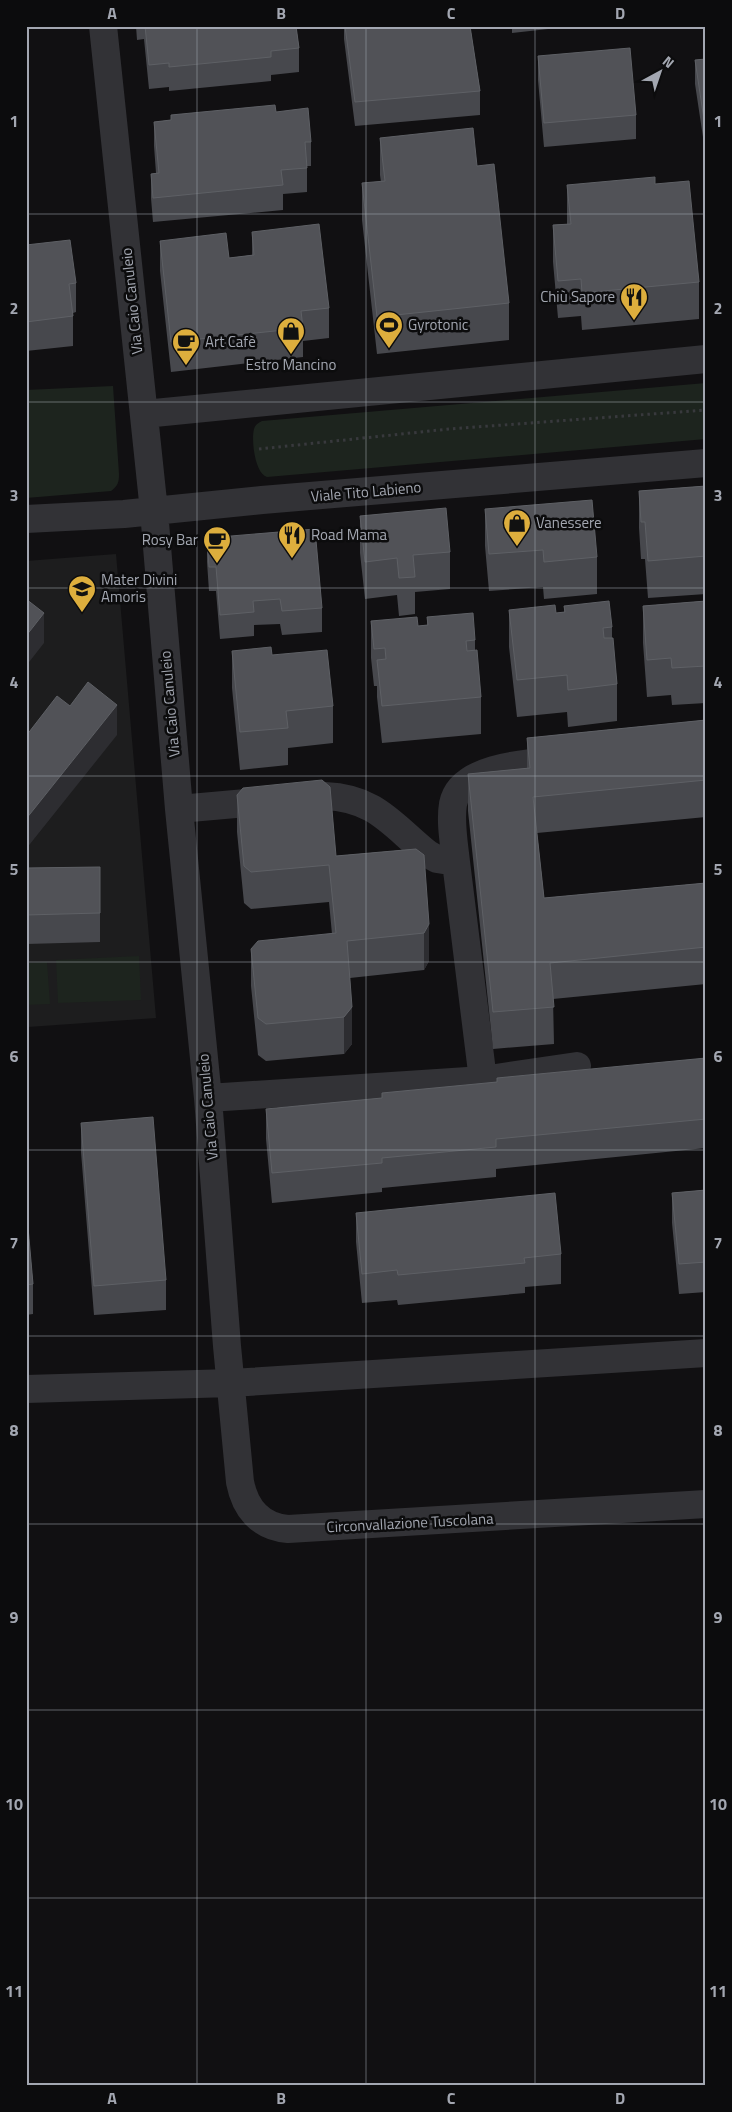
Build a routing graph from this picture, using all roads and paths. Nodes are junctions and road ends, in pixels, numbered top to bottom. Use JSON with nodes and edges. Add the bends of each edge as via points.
{"nodes":[{"id":1,"x":103,"y":26,"type":"edge"},
{"id":2,"x":706,"y":359,"type":"edge"},
{"id":3,"x":706,"y":410,"type":"edge"},
{"id":4,"x":144,"y":414,"type":"junction"},
{"id":5,"x":259,"y":449,"type":"dead end"},
{"id":6,"x":706,"y":463,"type":"edge"},
{"id":7,"x":154,"y":511,"type":"junction"},
{"id":8,"x":26,"y":519,"type":"edge"},
{"id":9,"x":588,"y":758,"type":"edge"},
{"id":10,"x":179,"y":809,"type":"junction"},
{"id":11,"x":456,"y":862,"type":"junction"},
{"id":12,"x":577,"y":1066,"type":"dead end"},
{"id":13,"x":483,"y":1080,"type":"junction"},
{"id":14,"x":208,"y":1098,"type":"junction"},
{"id":15,"x":706,"y":1353,"type":"edge"},
{"id":16,"x":231,"y":1383,"type":"junction"},
{"id":17,"x":26,"y":1389,"type":"edge"},
{"id":18,"x":706,"y":1504,"type":"edge"}],
"edges":[{"from":1,"to":4,"type":"street","name":"Via Caio Canuleio"},
{"from":2,"to":4,"type":"street"},
{"from":3,"to":5,"type":"path","via":[[448,429]]},
{"from":4,"to":7,"type":"street","name":"Via Caio Canuleio"},
{"from":6,"to":7,"type":"street","name":"Viale Tito Labieno"},
{"from":7,"to":8,"type":"street","name":"Viale Tito Labieno"},
{"from":7,"to":10,"type":"street","name":"Via Caio Canuleio"},
{"from":9,"to":11,"type":"street","via":[[502,768],[466,783],[457,792],[453,803]]},
{"from":10,"to":11,"type":"street","via":[[326,796],[347,798],[376,809],[428,854]]},
{"from":10,"to":14,"type":"street","name":"Via Caio Canuleio"},
{"from":11,"to":13,"type":"street"},
{"from":12,"to":13,"type":"street"},
{"from":13,"to":14,"type":"street"},
{"from":14,"to":16,"type":"street","name":"Via Caio Canuleio"},
{"from":15,"to":16,"type":"street"},
{"from":16,"to":17,"type":"street"},
{"from":16,"to":18,"type":"street","name":"Circonvallazione Tuscolana","via":[[244,1498],[262,1521],[280,1528],[343,1527]]}]}
